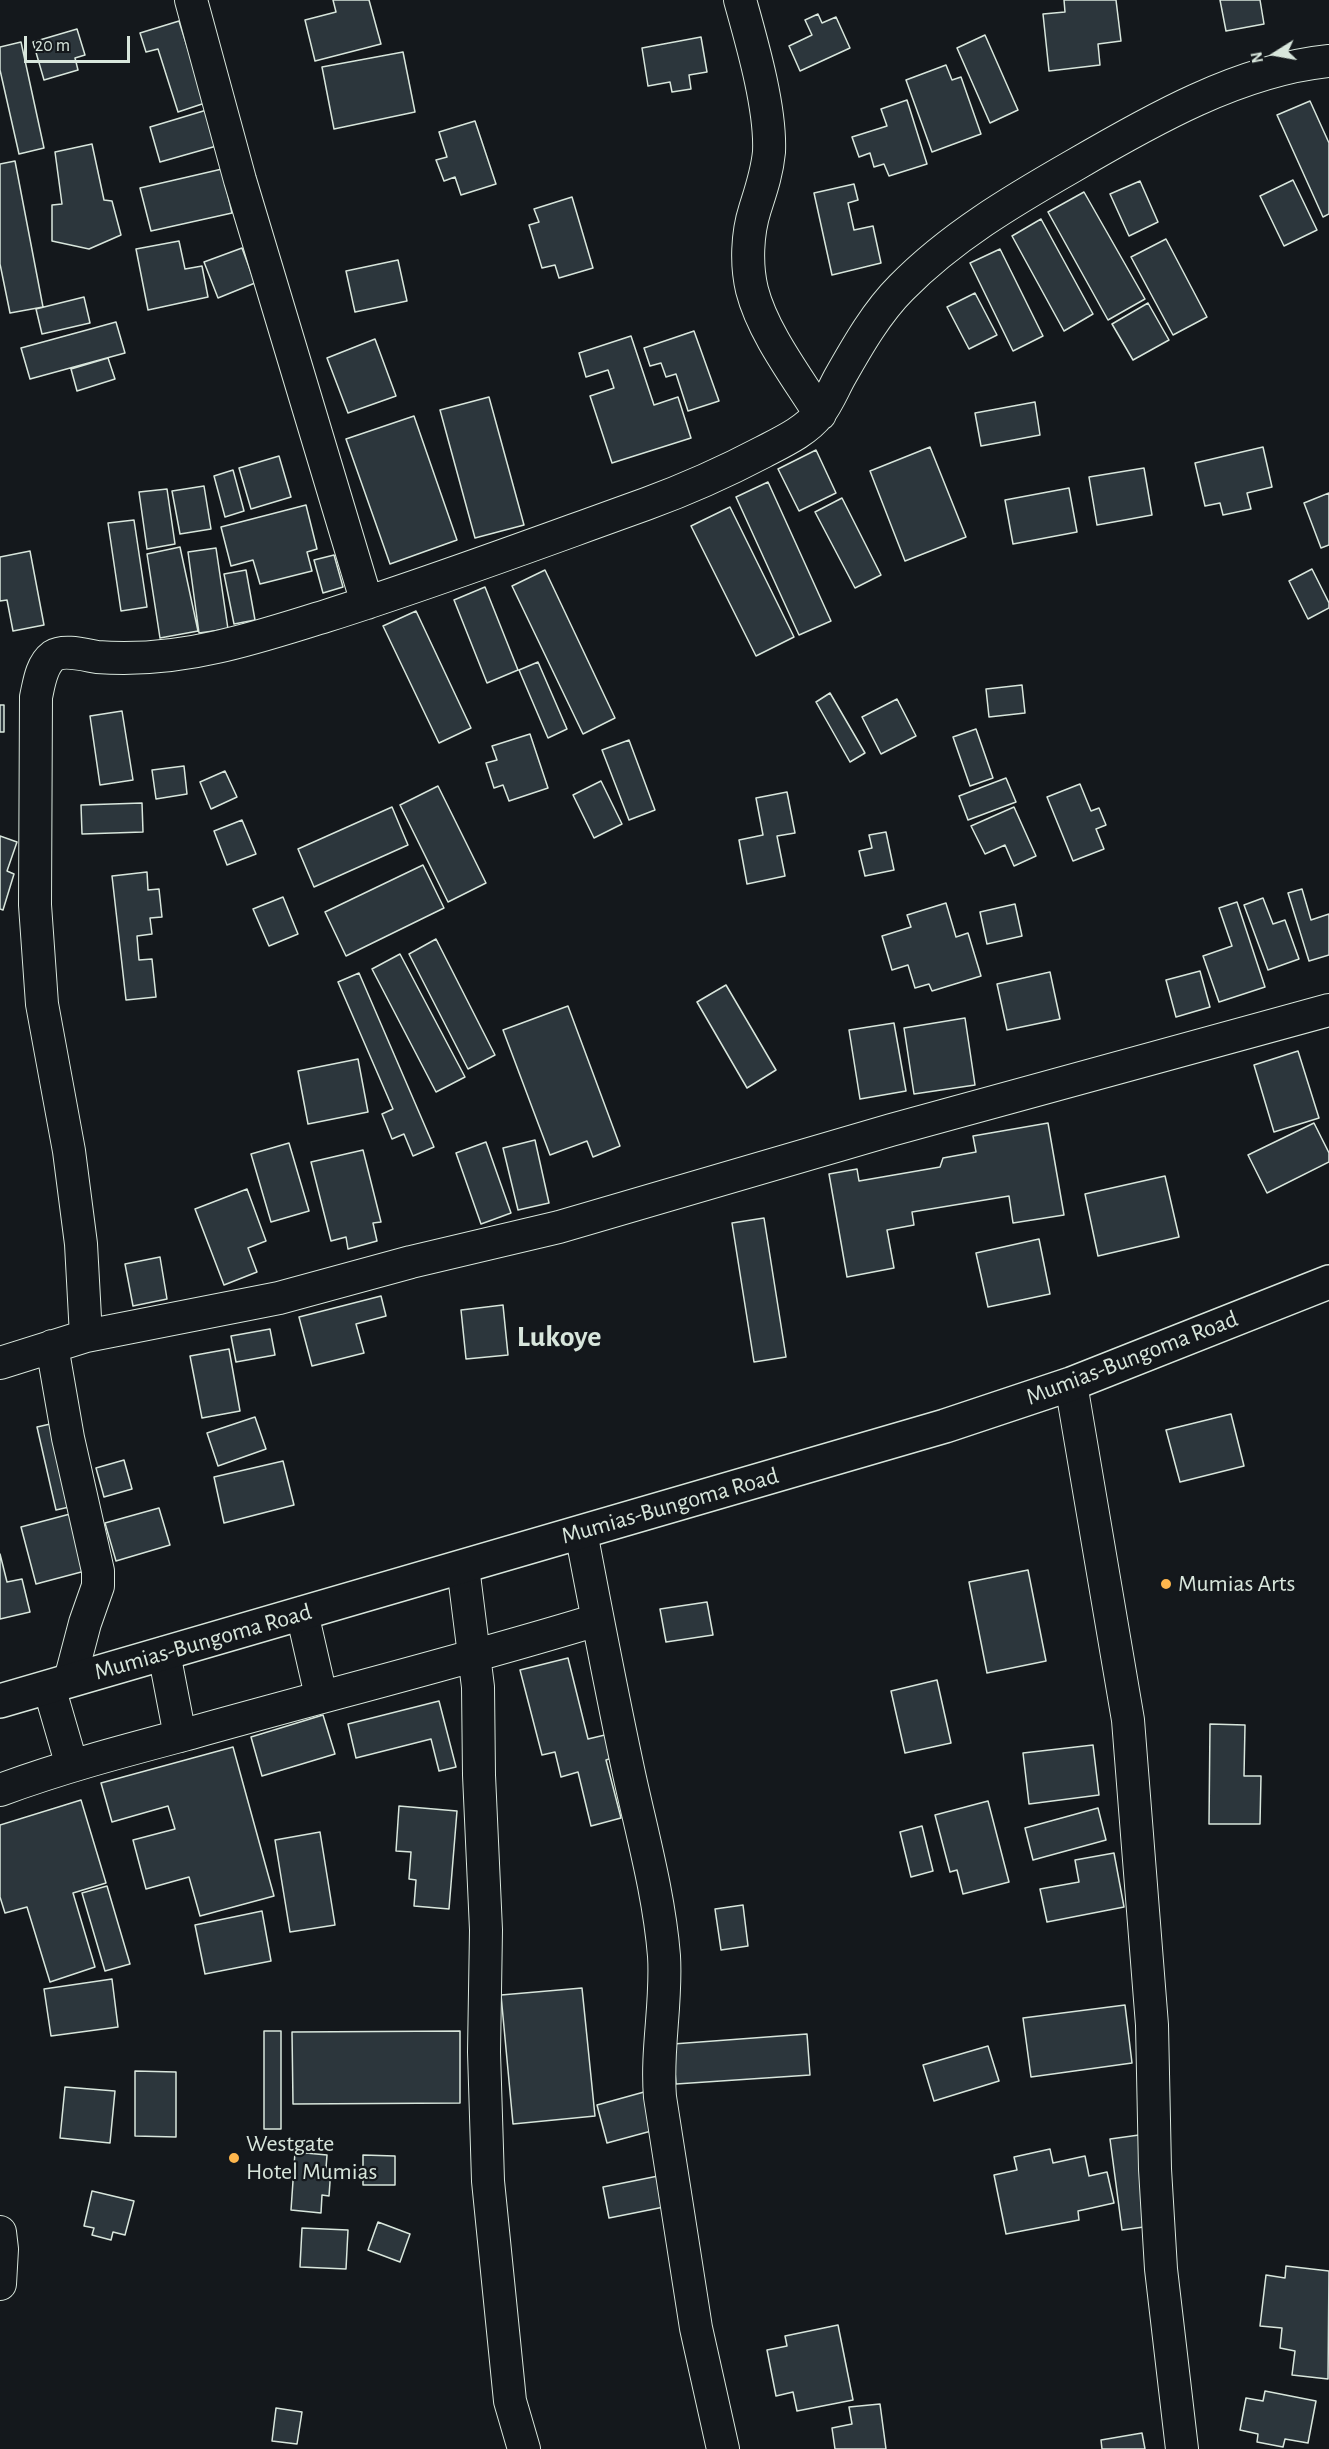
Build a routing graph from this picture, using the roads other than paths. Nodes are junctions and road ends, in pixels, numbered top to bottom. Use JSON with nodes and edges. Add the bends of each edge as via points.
{"nodes":[{"id":1,"x":191,"y":0,"type":"edge"},
{"id":2,"x":741,"y":0,"type":"edge"},
{"id":3,"x":1329,"y":61,"type":"edge"},
{"id":4,"x":820,"y":414,"type":"junction"},
{"id":5,"x":367,"y":603,"type":"junction"},
{"id":6,"x":1329,"y":1010,"type":"edge"},
{"id":7,"x":1329,"y":1282,"type":"edge"},
{"id":8,"x":86,"y":1336,"type":"junction"},
{"id":9,"x":52,"y":1347,"type":"junction"},
{"id":10,"x":0,"y":1363,"type":"edge"},
{"id":11,"x":1071,"y":1384,"type":"junction"},
{"id":12,"x":581,"y":1532,"type":"junction"},
{"id":13,"x":463,"y":1567,"type":"junction"},
{"id":14,"x":302,"y":1613,"type":"junction"},
{"id":15,"x":597,"y":1620,"type":"junction"},
{"id":16,"x":164,"y":1653,"type":"junction"},
{"id":17,"x":474,"y":1657,"type":"junction"},
{"id":18,"x":59,"y":1683,"type":"junction"},
{"id":19,"x":321,"y":1696,"type":"junction"},
{"id":20,"x":0,"y":1701,"type":"edge"},
{"id":21,"x":180,"y":1736,"type":"junction"},
{"id":22,"x":72,"y":1766,"type":"junction"},
{"id":23,"x":0,"y":1790,"type":"edge"},
{"id":24,"x":0,"y":2232,"type":"edge"},
{"id":25,"x":0,"y":2284,"type":"edge"},
{"id":26,"x":524,"y":2449,"type":"edge"},
{"id":27,"x":723,"y":2449,"type":"edge"},
{"id":28,"x":1182,"y":2449,"type":"edge"}],
"edges":[{"from":1,"to":5,"type":"street","via":[[240,180]]},
{"from":2,"to":4,"type":"street","via":[[761,87],[769,152],[763,190],[751,226],[750,282],[758,308]]},
{"from":3,"to":4,"type":"street","via":[[1259,75],[1172,113],[985,219],[936,254],[898,291],[846,365]]},
{"from":4,"to":5,"type":"street","via":[[786,439],[685,490]]},
{"from":5,"to":8,"type":"street","via":[[205,650],[140,658],[58,653],[49,660],[40,678],[36,697],[36,916],[42,1004],[69,1151],[81,1244]]},
{"from":6,"to":8,"type":"street","via":[[891,1130],[559,1227],[279,1298]]},
{"from":7,"to":11,"type":"highway","name":"Mumias-Bungoma Road"},
{"from":8,"to":9,"type":"street"},
{"from":9,"to":10,"type":"street"},
{"from":9,"to":18,"type":"street","via":[[98,1571],[98,1586]]},
{"from":11,"to":12,"type":"highway","name":"Mumias-Bungoma Road","via":[[945,1426]]},
{"from":11,"to":28,"type":"street","via":[[1128,1720],[1152,2025],[1161,2269]]},
{"from":12,"to":13,"type":"highway","name":"Mumias-Bungoma Road"},
{"from":12,"to":15,"type":"street"},
{"from":13,"to":14,"type":"highway","name":"Mumias-Bungoma Road"},
{"from":13,"to":17,"type":"street"},
{"from":14,"to":16,"type":"highway","name":"Mumias-Bungoma Road"},
{"from":14,"to":19,"type":"street"},
{"from":15,"to":17,"type":"street"},
{"from":15,"to":27,"type":"street","via":[[650,1867],[664,1955],[660,2097],[696,2328]]},
{"from":16,"to":18,"type":"highway","name":"Mumias-Bungoma Road"},
{"from":16,"to":21,"type":"street"},
{"from":17,"to":19,"type":"street"},
{"from":17,"to":26,"type":"street","via":[[485,1894],[484,2052],[489,2181],[510,2401]]},
{"from":18,"to":20,"type":"highway","name":"Mumias-Bungoma Road"},
{"from":18,"to":22,"type":"street"},
{"from":19,"to":21,"type":"street"},
{"from":21,"to":22,"type":"street"},
{"from":22,"to":23,"type":"street"},
{"from":24,"to":25,"type":"street"}]}
